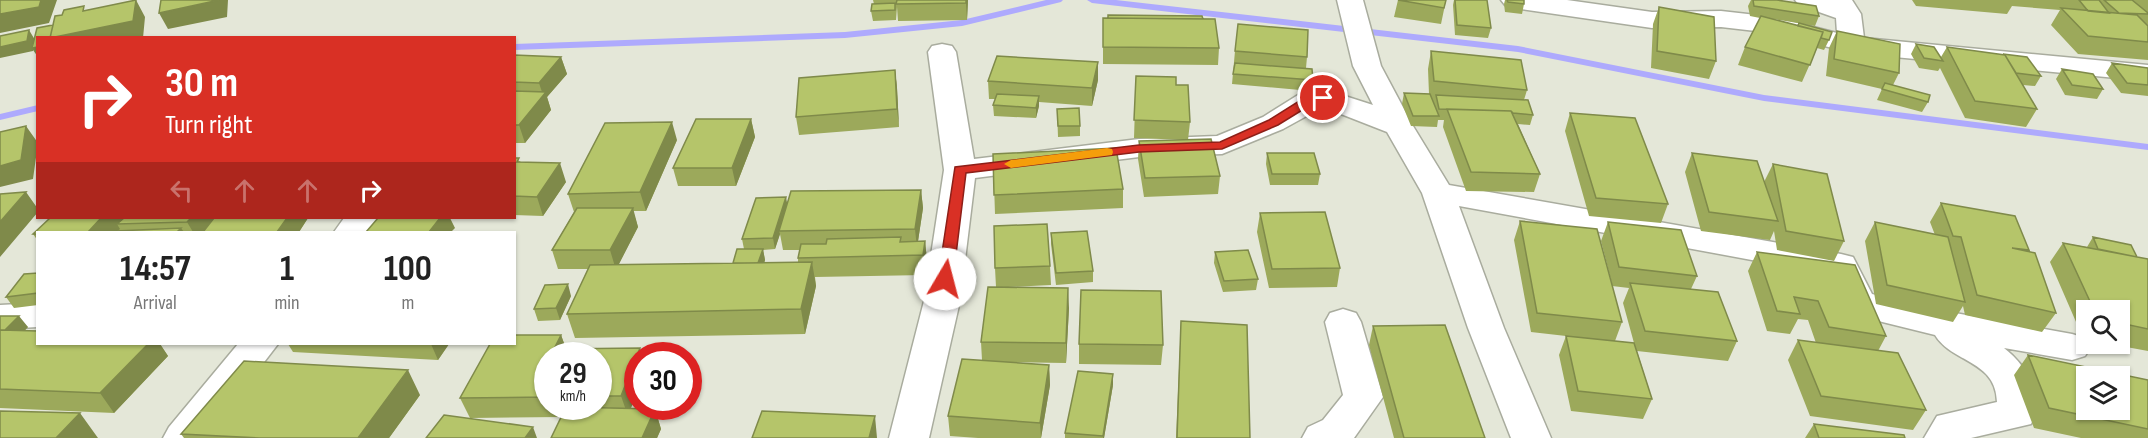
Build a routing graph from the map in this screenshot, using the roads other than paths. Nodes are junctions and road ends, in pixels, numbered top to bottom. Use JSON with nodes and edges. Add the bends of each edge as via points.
{"nodes":[{"id":1,"x":1514,"y":0,"type":"edge"},
{"id":2,"x":1808,"y":0,"type":"edge"},
{"id":3,"x":1844,"y":7,"type":"edge"},
{"id":4,"x":1355,"y":19,"type":"edge"},
{"id":5,"x":1852,"y":45,"type":"junction"},
{"id":6,"x":942,"y":52,"type":"dead end"},
{"id":7,"x":2148,"y":73,"type":"edge"},
{"id":8,"x":1398,"y":126,"type":"junction"},
{"id":9,"x":960,"y":170,"type":"junction"},
{"id":10,"x":1438,"y":193,"type":"junction"},
{"id":11,"x":361,"y":219,"type":"edge"},
{"id":12,"x":351,"y":231,"type":"edge"},
{"id":13,"x":36,"y":315,"type":"edge"},
{"id":14,"x":0,"y":316,"type":"edge"},
{"id":15,"x":1343,"y":322,"type":"dead end"},
{"id":16,"x":1933,"y":322,"type":"junction"},
{"id":17,"x":259,"y":345,"type":"edge"},
{"id":18,"x":2072,"y":347,"type":"dead end"},
{"id":19,"x":183,"y":438,"type":"edge"},
{"id":20,"x":909,"y":438,"type":"edge"},
{"id":21,"x":1322,"y":438,"type":"edge"},
{"id":22,"x":1531,"y":438,"type":"edge"},
{"id":23,"x":1944,"y":438,"type":"edge"}],
"edges":[{"from":1,"to":5,"type":"street","via":[[1652,20],[1721,19],[1774,26]]},
{"from":2,"to":3,"type":"street"},
{"from":3,"to":5,"type":"street"},
{"from":4,"to":8,"type":"street","via":[[1367,66]]},
{"from":5,"to":7,"type":"street"},
{"from":6,"to":9,"type":"street"},
{"from":8,"to":9,"type":"street","via":[[1323,98],[1308,101],[1273,123],[1222,145],[1139,148]]},
{"from":8,"to":10,"type":"street"},
{"from":9,"to":20,"type":"street","via":[[942,301]]},
{"from":10,"to":16,"type":"street","via":[[1841,265],[1859,304]]},
{"from":10,"to":22,"type":"street","via":[[1486,328]]},
{"from":11,"to":12,"type":"street"},
{"from":13,"to":14,"type":"street"},
{"from":15,"to":21,"type":"street","via":[[1363,397],[1337,431]]},
{"from":16,"to":18,"type":"street"},
{"from":16,"to":23,"type":"street","via":[[1988,354],[2004,369],[2016,401],[2017,413],[1951,427]]},
{"from":17,"to":19,"type":"street"}]}
